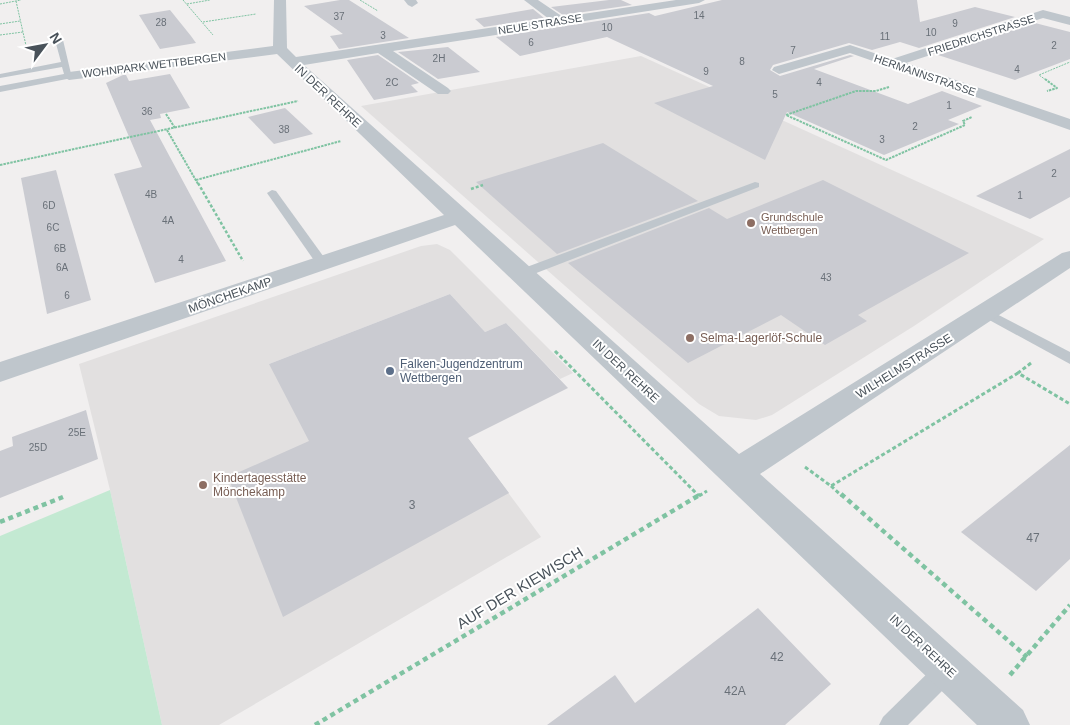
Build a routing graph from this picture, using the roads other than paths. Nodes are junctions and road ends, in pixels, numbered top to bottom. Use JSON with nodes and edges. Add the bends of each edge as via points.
{"nodes":[{"id":1,"x":280,"y":0,"type":"edge"},
{"id":2,"x":530,"y":0,"type":"edge"},
{"id":3,"x":700,"y":0,"type":"edge"},
{"id":4,"x":1070,"y":21,"type":"edge"},
{"id":5,"x":560,"y":22,"type":"junction"},
{"id":6,"x":59,"y":40,"type":"dead end"},
{"id":7,"x":381,"y":49,"type":"junction"},
{"id":8,"x":286,"y":56,"type":"junction"},
{"id":9,"x":893,"y":63,"type":"junction"},
{"id":10,"x":67,"y":70,"type":"junction"},
{"id":11,"x":779,"y":70,"type":"dead end"},
{"id":12,"x":0,"y":76,"type":"edge"},
{"id":13,"x":0,"y":89,"type":"edge"},
{"id":14,"x":443,"y":91,"type":"dead end"},
{"id":15,"x":1070,"y":125,"type":"edge"},
{"id":16,"x":755,"y":185,"type":"dead end"},
{"id":17,"x":272,"y":193,"type":"dead end"},
{"id":18,"x":459,"y":217,"type":"junction"},
{"id":19,"x":1070,"y":258,"type":"edge"},
{"id":20,"x":322,"y":263,"type":"junction"},
{"id":21,"x":522,"y":274,"type":"junction"},
{"id":22,"x":987,"y":313,"type":"junction"},
{"id":23,"x":1070,"y":359,"type":"edge"},
{"id":24,"x":0,"y":372,"type":"edge"},
{"id":25,"x":737,"y":472,"type":"junction"},
{"id":26,"x":948,"y":669,"type":"junction"},
{"id":27,"x":996,"y":714,"type":"edge"},
{"id":28,"x":891,"y":725,"type":"edge"}],
"edges":[{"from":1,"to":8,"type":"street"},
{"from":2,"to":5,"type":"street"},
{"from":3,"to":5,"type":"street","name":"NEUE STRASSE"},
{"from":4,"to":9,"type":"street","name":"FRIEDRICHSTRASSE","via":[[1043,14]]},
{"from":5,"to":7,"type":"street","name":"NEUE STRASSE"},
{"from":6,"to":10,"type":"lane"},
{"from":7,"to":8,"type":"street","name":"NEUE STRASSE"},
{"from":7,"to":14,"type":"street"},
{"from":8,"to":10,"type":"street","name":"WOHNPARK WETTBERGEN"},
{"from":8,"to":18,"type":"street","name":"IN DER REHRE"},
{"from":9,"to":11,"type":"street","name":"HERMANNSTRASSE","via":[[850,48]]},
{"from":9,"to":15,"type":"street","name":"HERMANNSTRASSE"},
{"from":10,"to":12,"type":"lane"},
{"from":10,"to":13,"type":"lane","name":"WOHNPARK WETTBERGEN"},
{"from":16,"to":21,"type":"lane"},
{"from":17,"to":20,"type":"lane"},
{"from":18,"to":20,"type":"street","name":"MÖNCHEKAMP"},
{"from":18,"to":21,"type":"street","name":"IN DER REHRE"},
{"from":19,"to":22,"type":"street","name":"WILHELMSTRASSE"},
{"from":20,"to":24,"type":"street","name":"MÖNCHEKAMP"},
{"from":21,"to":25,"type":"street","name":"IN DER REHRE"},
{"from":22,"to":23,"type":"lane"},
{"from":22,"to":25,"type":"street","name":"WILHELMSTRASSE"},
{"from":25,"to":26,"type":"street","name":"IN DER REHRE"},
{"from":26,"to":27,"type":"street","name":"IN DER REHRE"},
{"from":26,"to":28,"type":"lane"}]}
